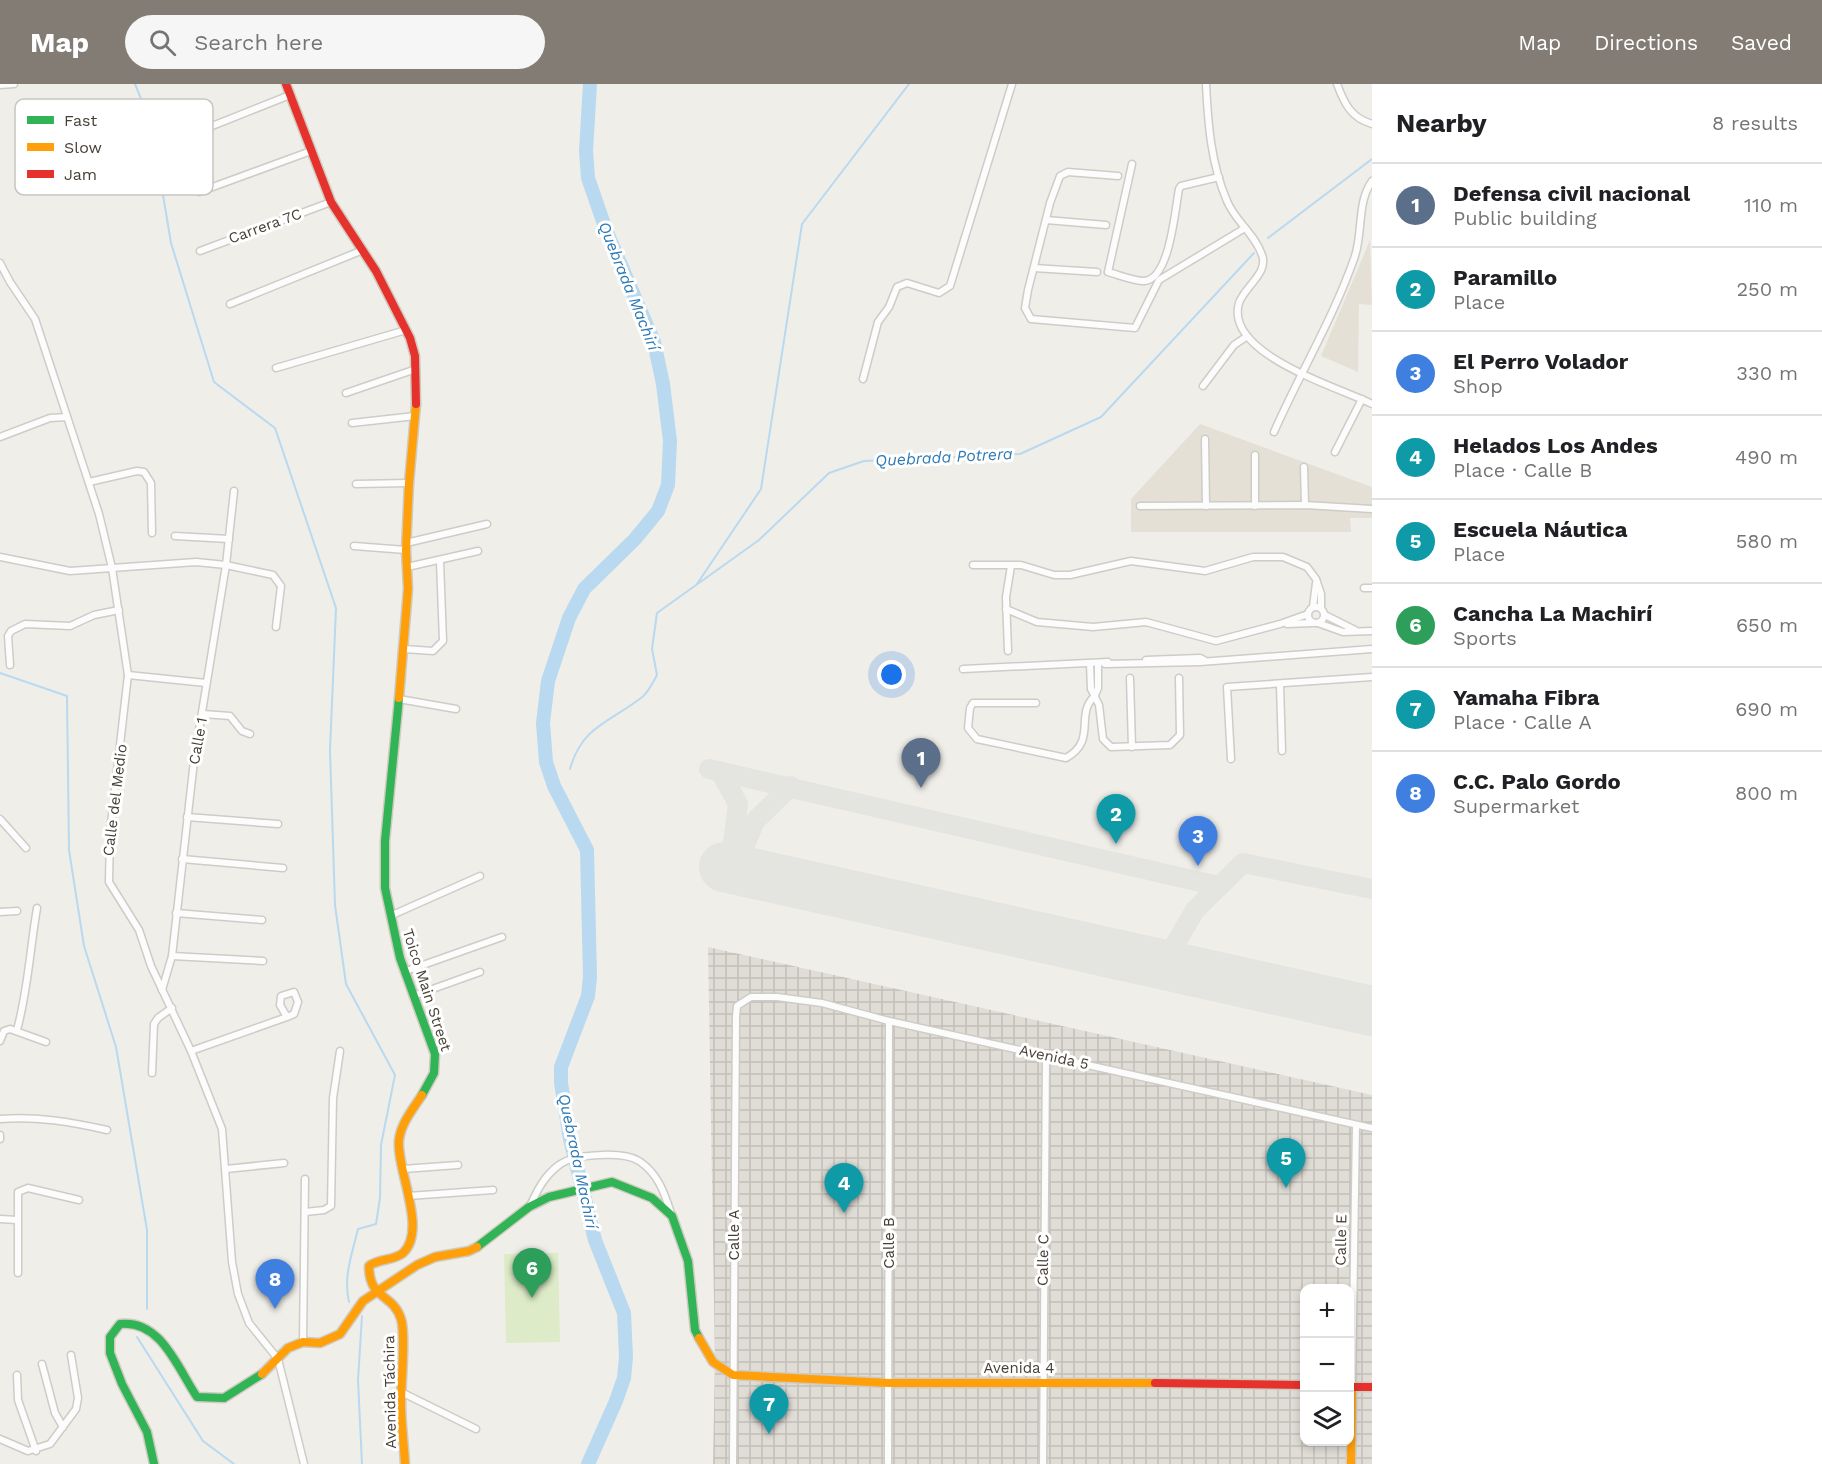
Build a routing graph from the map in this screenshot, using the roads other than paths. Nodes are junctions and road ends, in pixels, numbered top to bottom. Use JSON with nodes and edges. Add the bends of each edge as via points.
{"nodes":[{"id":1,"x":14,"y":84,"type":"edge"},
{"id":2,"x":286,"y":84,"type":"edge"},
{"id":3,"x":1012,"y":84,"type":"edge"},
{"id":4,"x":1206,"y":84,"type":"edge"},
{"id":5,"x":1337,"y":84,"type":"edge"},
{"id":6,"x":0,"y":85,"type":"edge"},
{"id":7,"x":290,"y":95,"type":"junction"},
{"id":8,"x":1372,"y":124,"type":"edge"},
{"id":9,"x":213,"y":126,"type":"edge"},
{"id":10,"x":311,"y":151,"type":"junction"},
{"id":11,"x":1132,"y":164,"type":"dead end"},
{"id":12,"x":1118,"y":176,"type":"dead end"},
{"id":13,"x":1219,"y":177,"type":"junction"},
{"id":14,"x":1372,"y":181,"type":"edge"},
{"id":15,"x":213,"y":187,"type":"edge"},
{"id":16,"x":331,"y":202,"type":"junction"},
{"id":17,"x":1046,"y":219,"type":"junction"},
{"id":18,"x":1106,"y":225,"type":"dead end"},
{"id":19,"x":1245,"y":228,"type":"junction"},
{"id":20,"x":363,"y":250,"type":"junction"},
{"id":21,"x":200,"y":251,"type":"dead end"},
{"id":22,"x":0,"y":263,"type":"edge"},
{"id":23,"x":1034,"y":268,"type":"junction"},
{"id":24,"x":1097,"y":272,"type":"dead end"},
{"id":25,"x":230,"y":304,"type":"dead end"},
{"id":26,"x":406,"y":330,"type":"junction"},
{"id":27,"x":1246,"y":337,"type":"junction"},
{"id":28,"x":276,"y":368,"type":"dead end"},
{"id":29,"x":416,"y":369,"type":"junction"},
{"id":30,"x":1302,"y":374,"type":"junction"},
{"id":31,"x":863,"y":379,"type":"dead end"},
{"id":32,"x":1203,"y":386,"type":"dead end"},
{"id":33,"x":346,"y":393,"type":"dead end"},
{"id":34,"x":1362,"y":399,"type":"junction"},
{"id":35,"x":1372,"y":404,"type":"edge"},
{"id":36,"x":415,"y":416,"type":"junction"},
{"id":37,"x":67,"y":417,"type":"junction"},
{"id":38,"x":352,"y":423,"type":"dead end"},
{"id":39,"x":1274,"y":432,"type":"dead end"},
{"id":40,"x":0,"y":438,"type":"edge"},
{"id":41,"x":1205,"y":439,"type":"dead end"},
{"id":42,"x":1335,"y":452,"type":"dead end"},
{"id":43,"x":1255,"y":455,"type":"dead end"},
{"id":44,"x":1304,"y":467,"type":"dead end"},
{"id":45,"x":89,"y":482,"type":"junction"},
{"id":46,"x":409,"y":483,"type":"junction"},
{"id":47,"x":356,"y":484,"type":"dead end"},
{"id":48,"x":234,"y":491,"type":"dead end"},
{"id":49,"x":1305,"y":505,"type":"junction"},
{"id":50,"x":1140,"y":506,"type":"dead end"},
{"id":51,"x":1206,"y":506,"type":"junction"},
{"id":52,"x":1255,"y":506,"type":"junction"},
{"id":53,"x":1372,"y":509,"type":"edge"},
{"id":54,"x":487,"y":524,"type":"dead end"},
{"id":55,"x":152,"y":533,"type":"dead end"},
{"id":56,"x":175,"y":536,"type":"dead end"},
{"id":57,"x":229,"y":540,"type":"junction"},
{"id":58,"x":354,"y":546,"type":"dead end"},
{"id":59,"x":406,"y":546,"type":"junction"},
{"id":60,"x":478,"y":552,"type":"dead end"},
{"id":61,"x":0,"y":557,"type":"edge"},
{"id":62,"x":440,"y":561,"type":"junction"},
{"id":63,"x":226,"y":565,"type":"junction"},
{"id":64,"x":973,"y":565,"type":"dead end"},
{"id":65,"x":1011,"y":566,"type":"junction"},
{"id":66,"x":407,"y":567,"type":"junction"},
{"id":67,"x":112,"y":568,"type":"junction"},
{"id":68,"x":1316,"y":579,"type":"junction"},
{"id":69,"x":1364,"y":588,"type":"dead end"},
{"id":70,"x":1372,"y":588,"type":"edge"},
{"id":71,"x":1313,"y":607,"type":"junction"},
{"id":72,"x":1321,"y":608,"type":"junction"},
{"id":73,"x":1006,"y":609,"type":"junction"},
{"id":74,"x":119,"y":610,"type":"junction"},
{"id":75,"x":1308,"y":614,"type":"junction"},
{"id":76,"x":1325,"y":615,"type":"junction"},
{"id":77,"x":1316,"y":623,"type":"junction"},
{"id":78,"x":1280,"y":624,"type":"junction"},
{"id":79,"x":276,"y":627,"type":"dead end"},
{"id":80,"x":1372,"y":631,"type":"edge"},
{"id":81,"x":1359,"y":632,"type":"junction"},
{"id":82,"x":404,"y":649,"type":"junction"},
{"id":83,"x":1372,"y":649,"type":"edge"},
{"id":84,"x":1008,"y":651,"type":"dead end"},
{"id":85,"x":1090,"y":664,"type":"junction"},
{"id":86,"x":1102,"y":664,"type":"junction"},
{"id":87,"x":10,"y":665,"type":"dead end"},
{"id":88,"x":963,"y":669,"type":"dead end"},
{"id":89,"x":128,"y":675,"type":"junction"},
{"id":90,"x":1372,"y":677,"type":"edge"},
{"id":91,"x":1130,"y":678,"type":"dead end"},
{"id":92,"x":1179,"y":678,"type":"dead end"},
{"id":93,"x":206,"y":683,"type":"junction"},
{"id":94,"x":1280,"y":685,"type":"junction"},
{"id":95,"x":1095,"y":696,"type":"junction"},
{"id":96,"x":399,"y":699,"type":"junction"},
{"id":97,"x":1036,"y":703,"type":"dead end"},
{"id":98,"x":456,"y":709,"type":"dead end"},
{"id":99,"x":203,"y":714,"type":"junction"},
{"id":100,"x":250,"y":734,"type":"dead end"},
{"id":101,"x":1132,"y":747,"type":"junction"},
{"id":102,"x":1282,"y":751,"type":"dead end"},
{"id":103,"x":1231,"y":759,"type":"dead end"},
{"id":104,"x":187,"y":817,"type":"junction"},
{"id":105,"x":0,"y":819,"type":"edge"},
{"id":106,"x":278,"y":824,"type":"dead end"},
{"id":107,"x":26,"y":848,"type":"dead end"},
{"id":108,"x":182,"y":859,"type":"junction"},
{"id":109,"x":283,"y":868,"type":"dead end"},
{"id":110,"x":480,"y":876,"type":"dead end"},
{"id":111,"x":37,"y":909,"type":"dead end"},
{"id":112,"x":17,"y":911,"type":"dead end"},
{"id":113,"x":0,"y":912,"type":"edge"},
{"id":114,"x":176,"y":913,"type":"junction"},
{"id":115,"x":390,"y":916,"type":"junction"},
{"id":116,"x":262,"y":920,"type":"dead end"},
{"id":117,"x":502,"y":937,"type":"dead end"},
{"id":118,"x":172,"y":956,"type":"junction"},
{"id":119,"x":263,"y":961,"type":"dead end"},
{"id":120,"x":406,"y":971,"type":"junction"},
{"id":121,"x":480,"y":972,"type":"dead end"},
{"id":122,"x":162,"y":990,"type":"junction"},
{"id":123,"x":413,"y":996,"type":"junction"},
{"id":124,"x":738,"y":1006,"type":"joint"},
{"id":125,"x":172,"y":1008,"type":"junction"},
{"id":126,"x":287,"y":1017,"type":"dead end"},
{"id":127,"x":889,"y":1021,"type":"junction"},
{"id":128,"x":17,"y":1030,"type":"junction"},
{"id":129,"x":0,"y":1041,"type":"edge"},
{"id":130,"x":46,"y":1042,"type":"dead end"},
{"id":131,"x":191,"y":1051,"type":"junction"},
{"id":132,"x":340,"y":1051,"type":"dead end"},
{"id":133,"x":1046,"y":1055,"type":"junction"},
{"id":134,"x":152,"y":1073,"type":"dead end"},
{"id":135,"x":0,"y":1119,"type":"edge"},
{"id":136,"x":1356,"y":1125,"type":"junction"},
{"id":137,"x":1372,"y":1128,"type":"edge"},
{"id":138,"x":107,"y":1130,"type":"dead end"},
{"id":139,"x":284,"y":1163,"type":"dead end"},
{"id":140,"x":458,"y":1165,"type":"dead end"},
{"id":141,"x":226,"y":1168,"type":"junction"},
{"id":142,"x":403,"y":1169,"type":"junction"},
{"id":143,"x":305,"y":1179,"type":"dead end"},
{"id":144,"x":493,"y":1190,"type":"dead end"},
{"id":145,"x":408,"y":1196,"type":"junction"},
{"id":146,"x":78,"y":1200,"type":"dead end"},
{"id":147,"x":529,"y":1207,"type":"junction"},
{"id":148,"x":304,"y":1212,"type":"junction"},
{"id":149,"x":672,"y":1216,"type":"junction"},
{"id":150,"x":0,"y":1219,"type":"edge"},
{"id":151,"x":16,"y":1220,"type":"junction"},
{"id":152,"x":18,"y":1273,"type":"dead end"},
{"id":153,"x":378,"y":1293,"type":"junction"},
{"id":154,"x":1352,"y":1338,"type":"edge"},
{"id":155,"x":303,"y":1342,"type":"junction"},
{"id":156,"x":71,"y":1355,"type":"dead end"},
{"id":157,"x":278,"y":1359,"type":"junction"},
{"id":158,"x":42,"y":1365,"type":"dead end"},
{"id":159,"x":17,"y":1375,"type":"dead end"},
{"id":160,"x":733,"y":1375,"type":"junction"},
{"id":161,"x":1041,"y":1381,"type":"junction"},
{"id":162,"x":890,"y":1383,"type":"junction"},
{"id":163,"x":1300,"y":1385,"type":"edge"},
{"id":164,"x":1354,"y":1387,"type":"edge"},
{"id":165,"x":1372,"y":1387,"type":"edge"},
{"id":166,"x":401,"y":1392,"type":"junction"},
{"id":167,"x":1351,"y":1392,"type":"edge"},
{"id":168,"x":63,"y":1427,"type":"junction"},
{"id":169,"x":476,"y":1429,"type":"dead end"},
{"id":170,"x":0,"y":1439,"type":"edge"},
{"id":171,"x":36,"y":1450,"type":"junction"},
{"id":172,"x":154,"y":1464,"type":"edge"},
{"id":173,"x":304,"y":1464,"type":"edge"},
{"id":174,"x":405,"y":1464,"type":"edge"},
{"id":175,"x":733,"y":1464,"type":"edge"},
{"id":176,"x":888,"y":1464,"type":"edge"},
{"id":177,"x":1043,"y":1464,"type":"edge"},
{"id":178,"x":1352,"y":1464,"type":"edge"}],
"edges":[{"from":1,"to":6,"type":"street"},
{"from":2,"to":7,"type":"main road","name":"Toico Main Street"},
{"from":3,"to":31,"type":"street","via":[[950,286],[939,293],[907,283],[897,287],[878,322]]},
{"from":4,"to":13,"type":"street","via":[[1210,141]]},
{"from":5,"to":8,"type":"street","via":[[1347,108]]},
{"from":7,"to":9,"type":"street"},
{"from":7,"to":10,"type":"main road","name":"Toico Main Street"},
{"from":10,"to":15,"type":"street"},
{"from":10,"to":16,"type":"main road","name":"Toico Main Street"},
{"from":11,"to":13,"type":"street","via":[[1108,272],[1143,281],[1156,274],[1166,260],[1181,186]]},
{"from":12,"to":17,"type":"street","via":[[1063,173]]},
{"from":13,"to":19,"type":"street","via":[[1227,201]]},
{"from":14,"to":30,"type":"street","via":[[1364,192],[1355,255]]},
{"from":16,"to":20,"type":"main road","name":"Toico Main Street"},
{"from":16,"to":21,"type":"street","name":"Carrera 7C"},
{"from":17,"to":18,"type":"street"},
{"from":17,"to":23,"type":"street"},
{"from":19,"to":23,"type":"street","via":[[1159,280],[1138,326],[1133,328],[1031,319],[1025,308]]},
{"from":19,"to":27,"type":"street","via":[[1263,256],[1259,273],[1239,303]]},
{"from":20,"to":25,"type":"street"},
{"from":20,"to":26,"type":"main road","name":"Toico Main Street"},
{"from":22,"to":37,"type":"street","name":"Calle del Medio","via":[[35,319]]},
{"from":23,"to":24,"type":"street"},
{"from":26,"to":28,"type":"street"},
{"from":26,"to":29,"type":"main road","name":"Toico Main Street"},
{"from":27,"to":30,"type":"street"},
{"from":27,"to":32,"type":"street","via":[[1234,345]]},
{"from":29,"to":33,"type":"street"},
{"from":29,"to":36,"type":"main road","name":"Toico Main Street"},
{"from":30,"to":34,"type":"street"},
{"from":30,"to":39,"type":"street"},
{"from":34,"to":35,"type":"street"},
{"from":34,"to":42,"type":"street"},
{"from":36,"to":38,"type":"street"},
{"from":36,"to":46,"type":"main road","name":"Toico Main Street"},
{"from":37,"to":40,"type":"street","via":[[50,418]]},
{"from":37,"to":45,"type":"street","name":"Calle del Medio"},
{"from":41,"to":51,"type":"street"},
{"from":43,"to":52,"type":"street"},
{"from":44,"to":49,"type":"street"},
{"from":45,"to":55,"type":"street","via":[[144,472],[151,483]]},
{"from":45,"to":67,"type":"street","name":"Calle del Medio"},
{"from":46,"to":47,"type":"street"},
{"from":46,"to":59,"type":"main road","name":"Toico Main Street"},
{"from":48,"to":57,"type":"street","name":"Calle 1"},
{"from":49,"to":52,"type":"street"},
{"from":49,"to":53,"type":"street"},
{"from":50,"to":51,"type":"street"},
{"from":51,"to":52,"type":"street"},
{"from":54,"to":59,"type":"street"},
{"from":56,"to":57,"type":"street"},
{"from":57,"to":63,"type":"street","name":"Calle 1"},
{"from":58,"to":59,"type":"street"},
{"from":59,"to":66,"type":"main road","name":"Toico Main Street"},
{"from":60,"to":62,"type":"street"},
{"from":61,"to":67,"type":"street","via":[[62,571]]},
{"from":62,"to":66,"type":"street"},
{"from":62,"to":82,"type":"street","via":[[443,641],[433,651]]},
{"from":63,"to":67,"type":"street","via":[[196,562]]},
{"from":63,"to":79,"type":"street","via":[[277,578],[281,589]]},
{"from":63,"to":93,"type":"street","name":"Calle 1"},
{"from":64,"to":65,"type":"street"},
{"from":65,"to":68,"type":"street","via":[[1070,575],[1131,561],[1205,571],[1267,555],[1296,560]]},
{"from":65,"to":73,"type":"street"},
{"from":66,"to":82,"type":"main road","name":"Toico Main Street"},
{"from":67,"to":74,"type":"street","name":"Calle del Medio"},
{"from":68,"to":71,"type":"street"},
{"from":68,"to":72,"type":"street"},
{"from":69,"to":70,"type":"street"},
{"from":71,"to":72,"type":"street"},
{"from":71,"to":75,"type":"street"},
{"from":72,"to":76,"type":"street"},
{"from":73,"to":78,"type":"street","via":[[1036,622],[1108,627],[1146,622],[1216,641]]},
{"from":73,"to":84,"type":"street"},
{"from":74,"to":87,"type":"street","via":[[94,615],[70,626],[35,623],[16,627],[8,636]]},
{"from":74,"to":89,"type":"street","name":"Calle del Medio"},
{"from":75,"to":77,"type":"street"},
{"from":75,"to":78,"type":"street"},
{"from":76,"to":77,"type":"street"},
{"from":76,"to":81,"type":"street"},
{"from":77,"to":78,"type":"street"},
{"from":77,"to":81,"type":"street","via":[[1343,632]]},
{"from":80,"to":81,"type":"street"},
{"from":82,"to":96,"type":"main road","name":"Toico Main Street"},
{"from":83,"to":86,"type":"street","via":[[1166,664]]},
{"from":85,"to":86,"type":"street"},
{"from":85,"to":88,"type":"street"},
{"from":85,"to":95,"type":"street","via":[[1090,689]]},
{"from":86,"to":95,"type":"street"},
{"from":89,"to":93,"type":"street"},
{"from":89,"to":122,"type":"street","name":"Calle del Medio","via":[[108,874],[114,892],[140,930]]},
{"from":90,"to":94,"type":"street"},
{"from":91,"to":101,"type":"street"},
{"from":92,"to":101,"type":"street","via":[[1178,740],[1170,745]]},
{"from":93,"to":99,"type":"street","name":"Calle 1"},
{"from":94,"to":102,"type":"street"},
{"from":94,"to":103,"type":"street","via":[[1227,687]]},
{"from":95,"to":97,"type":"street","via":[[1084,711],[1086,734],[1066,758],[977,739],[968,728],[973,703]]},
{"from":95,"to":101,"type":"street","via":[[1105,745]]},
{"from":96,"to":98,"type":"street"},
{"from":96,"to":115,"type":"main road","name":"Toico Main Street","via":[[385,865]]},
{"from":99,"to":100,"type":"street","via":[[231,716],[242,731]]},
{"from":99,"to":104,"type":"street","name":"Calle 1"},
{"from":104,"to":106,"type":"street"},
{"from":104,"to":108,"type":"street","name":"Calle 1"},
{"from":105,"to":107,"type":"street"},
{"from":108,"to":109,"type":"street"},
{"from":108,"to":114,"type":"street","name":"Calle 1"},
{"from":110,"to":115,"type":"street"},
{"from":111,"to":128,"type":"street","via":[[26,994]]},
{"from":112,"to":113,"type":"street"},
{"from":114,"to":116,"type":"street"},
{"from":114,"to":118,"type":"street","name":"Calle 1"},
{"from":115,"to":120,"type":"main road","name":"Toico Main Street"},
{"from":117,"to":120,"type":"street"},
{"from":118,"to":119,"type":"street"},
{"from":118,"to":122,"type":"street","name":"Calle 1"},
{"from":120,"to":123,"type":"main road","name":"Toico Main Street"},
{"from":121,"to":123,"type":"street"},
{"from":122,"to":125,"type":"street","name":"Calle del Medio"},
{"from":123,"to":142,"type":"main road","name":"Toico Main Street","via":[[436,1064],[427,1089],[399,1136]]},
{"from":124,"to":127,"type":"street","name":"Avenida 5","via":[[752,997],[777,997],[822,1003]]},
{"from":124,"to":160,"type":"street","name":"Calle A"},
{"from":125,"to":131,"type":"street","name":"Calle del Medio"},
{"from":125,"to":134,"type":"street","via":[[154,1024]]},
{"from":126,"to":131,"type":"street"},
{"from":127,"to":133,"type":"street","name":"Avenida 5"},
{"from":127,"to":162,"type":"street","name":"Calle B"},
{"from":128,"to":129,"type":"street","via":[[7,1029]]},
{"from":128,"to":130,"type":"street"},
{"from":131,"to":141,"type":"street","name":"Calle del Medio","via":[[222,1129]]},
{"from":132,"to":148,"type":"street","via":[[333,1098],[331,1206]]},
{"from":133,"to":136,"type":"street","name":"Avenida 5"},
{"from":133,"to":161,"type":"street","name":"Calle C"},
{"from":135,"to":138,"type":"street","via":[[64,1120]]},
{"from":136,"to":137,"type":"street","name":"Avenida 5"},
{"from":136,"to":154,"type":"street","name":"Calle E"},
{"from":139,"to":141,"type":"street"},
{"from":140,"to":142,"type":"street"},
{"from":141,"to":157,"type":"street","name":"Calle del Medio","via":[[238,1294],[249,1323]]},
{"from":142,"to":145,"type":"main road","name":"Toico Main Street"},
{"from":143,"to":148,"type":"street"},
{"from":144,"to":145,"type":"street"},
{"from":145,"to":153,"type":"main road","name":"Toico Main Street","via":[[411,1223],[404,1251],[374,1260],[369,1266],[369,1281]]},
{"from":146,"to":151,"type":"street","via":[[22,1189],[18,1192]]},
{"from":147,"to":149,"type":"main road","via":[[549,1197],[612,1182],[652,1198]]},
{"from":147,"to":149,"type":"street","via":[[544,1180],[565,1161],[628,1156],[639,1161],[659,1181]]},
{"from":147,"to":153,"type":"main road","via":[[480,1245],[426,1261]]},
{"from":148,"to":155,"type":"street"},
{"from":149,"to":160,"type":"main road","via":[[688,1261],[695,1330],[713,1362]]},
{"from":150,"to":151,"type":"street"},
{"from":151,"to":152,"type":"street"},
{"from":153,"to":155,"type":"main road","via":[[363,1301],[340,1334],[320,1343]]},
{"from":153,"to":166,"type":"main road","name":"Avenida Táchira","via":[[393,1304],[402,1320]]},
{"from":155,"to":157,"type":"main road","via":[[288,1348]]},
{"from":156,"to":168,"type":"street","via":[[78,1404]]},
{"from":157,"to":172,"type":"main road","via":[[260,1376],[224,1398],[197,1397],[159,1338],[135,1322],[120,1324],[110,1336],[110,1356],[146,1429]]},
{"from":157,"to":173,"type":"street"},
{"from":158,"to":168,"type":"street","via":[[55,1413]]},
{"from":159,"to":171,"type":"street","via":[[18,1400]]},
{"from":160,"to":162,"type":"main road","name":"Avenida 4"},
{"from":160,"to":175,"type":"street","name":"Calle A"},
{"from":161,"to":162,"type":"main road","name":"Avenida 4"},
{"from":161,"to":163,"type":"main road","name":"Avenida 4"},
{"from":161,"to":177,"type":"street","name":"Calle C"},
{"from":162,"to":176,"type":"street","name":"Calle B"},
{"from":164,"to":165,"type":"main road"},
{"from":166,"to":169,"type":"street"},
{"from":166,"to":174,"type":"main road","name":"Avenida Táchira"},
{"from":167,"to":178,"type":"main road","name":"Calle E"},
{"from":168,"to":171,"type":"street","via":[[50,1444]]},
{"from":170,"to":171,"type":"street","via":[[16,1448]]}]}
